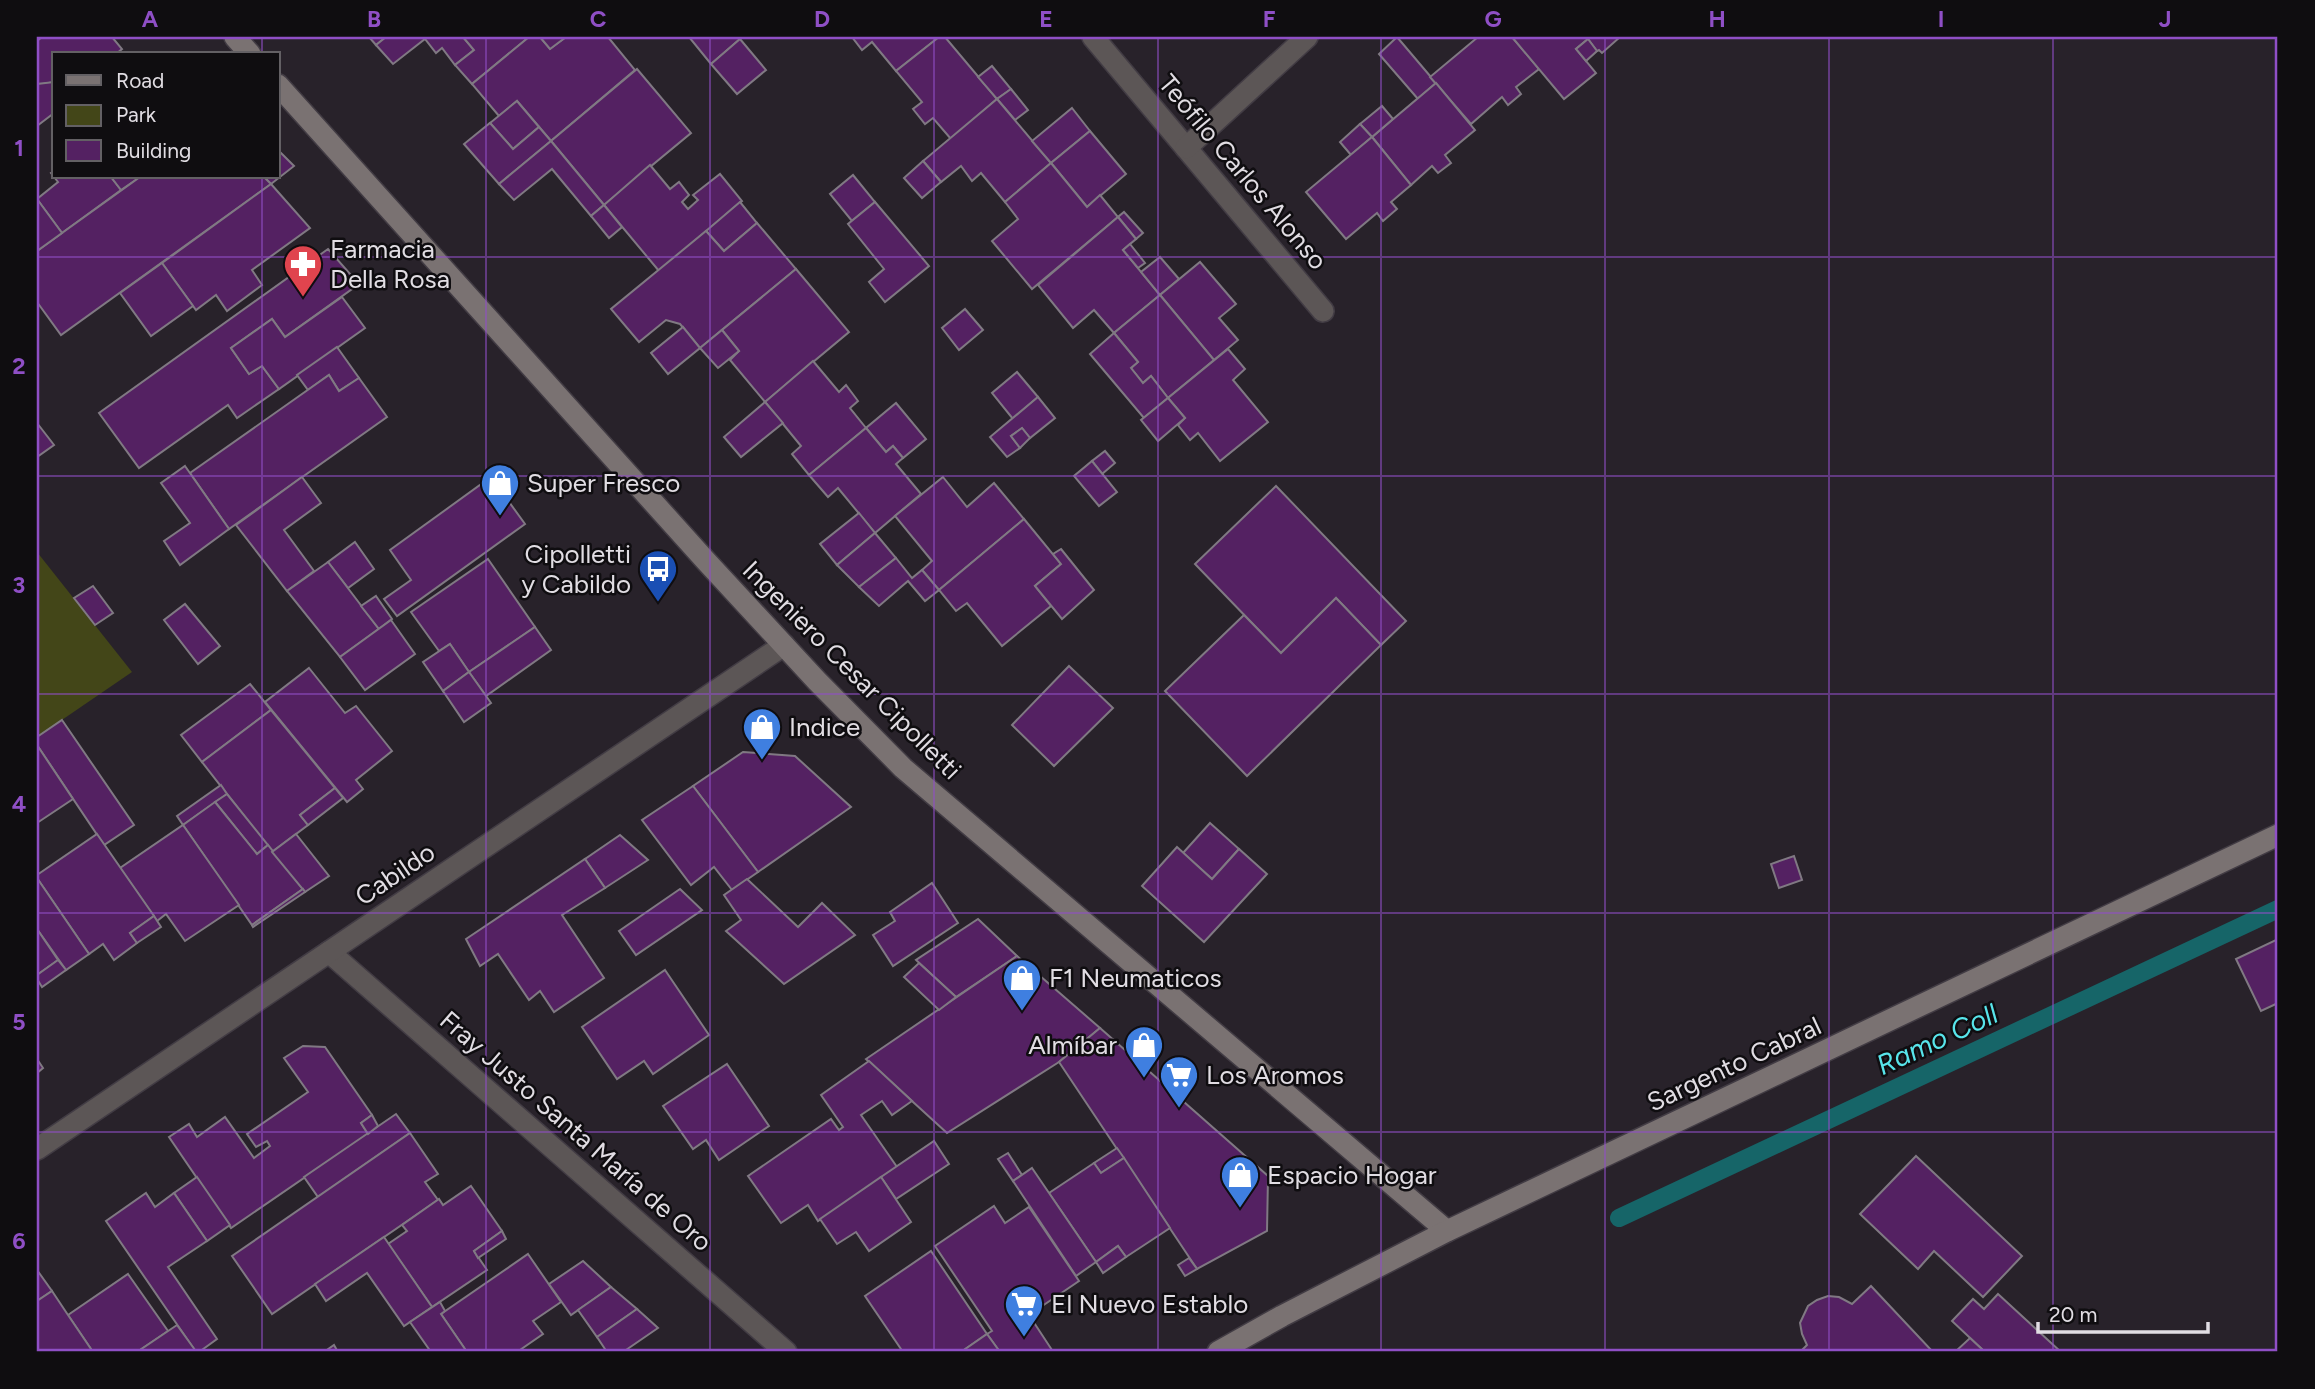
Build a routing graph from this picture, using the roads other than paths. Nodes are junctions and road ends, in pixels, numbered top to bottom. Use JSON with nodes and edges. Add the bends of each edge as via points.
{"nodes":[{"id":1,"x":235,"y":37,"type":"edge"},
{"id":2,"x":1093,"y":37,"type":"edge"},
{"id":3,"x":1307,"y":37,"type":"edge"},
{"id":4,"x":248,"y":52,"type":"edge"},
{"id":5,"x":280,"y":87,"type":"edge"},
{"id":6,"x":1186,"y":148,"type":"junction"},
{"id":7,"x":1323,"y":311,"type":"dead end"},
{"id":8,"x":784,"y":645,"type":"junction"},
{"id":9,"x":2278,"y":835,"type":"edge"},
{"id":10,"x":329,"y":952,"type":"junction"},
{"id":11,"x":37,"y":1149,"type":"edge"},
{"id":12,"x":1447,"y":1231,"type":"junction"},
{"id":13,"x":786,"y":1352,"type":"edge"},
{"id":14,"x":1218,"y":1352,"type":"edge"}],
"edges":[{"from":1,"to":4,"type":"main road"},
{"from":2,"to":6,"type":"street","name":"Teófilo Carlos Alonso"},
{"from":3,"to":6,"type":"street"},
{"from":5,"to":8,"type":"main road","name":"Ingeniero Cesar Cipolletti"},
{"from":6,"to":7,"type":"street","name":"Teófilo Carlos Alonso"},
{"from":8,"to":10,"type":"street","name":"Cabildo"},
{"from":8,"to":12,"type":"main road","name":"Ingeniero Cesar Cipolletti","via":[[903,768]]},
{"from":9,"to":12,"type":"main road","name":"Sargento Cabral"},
{"from":10,"to":11,"type":"street","name":"Cabildo"},
{"from":10,"to":13,"type":"street","name":"Fray Justo Santa María de Oro"},
{"from":12,"to":14,"type":"main road","name":"Sargento Cabral"}]}
